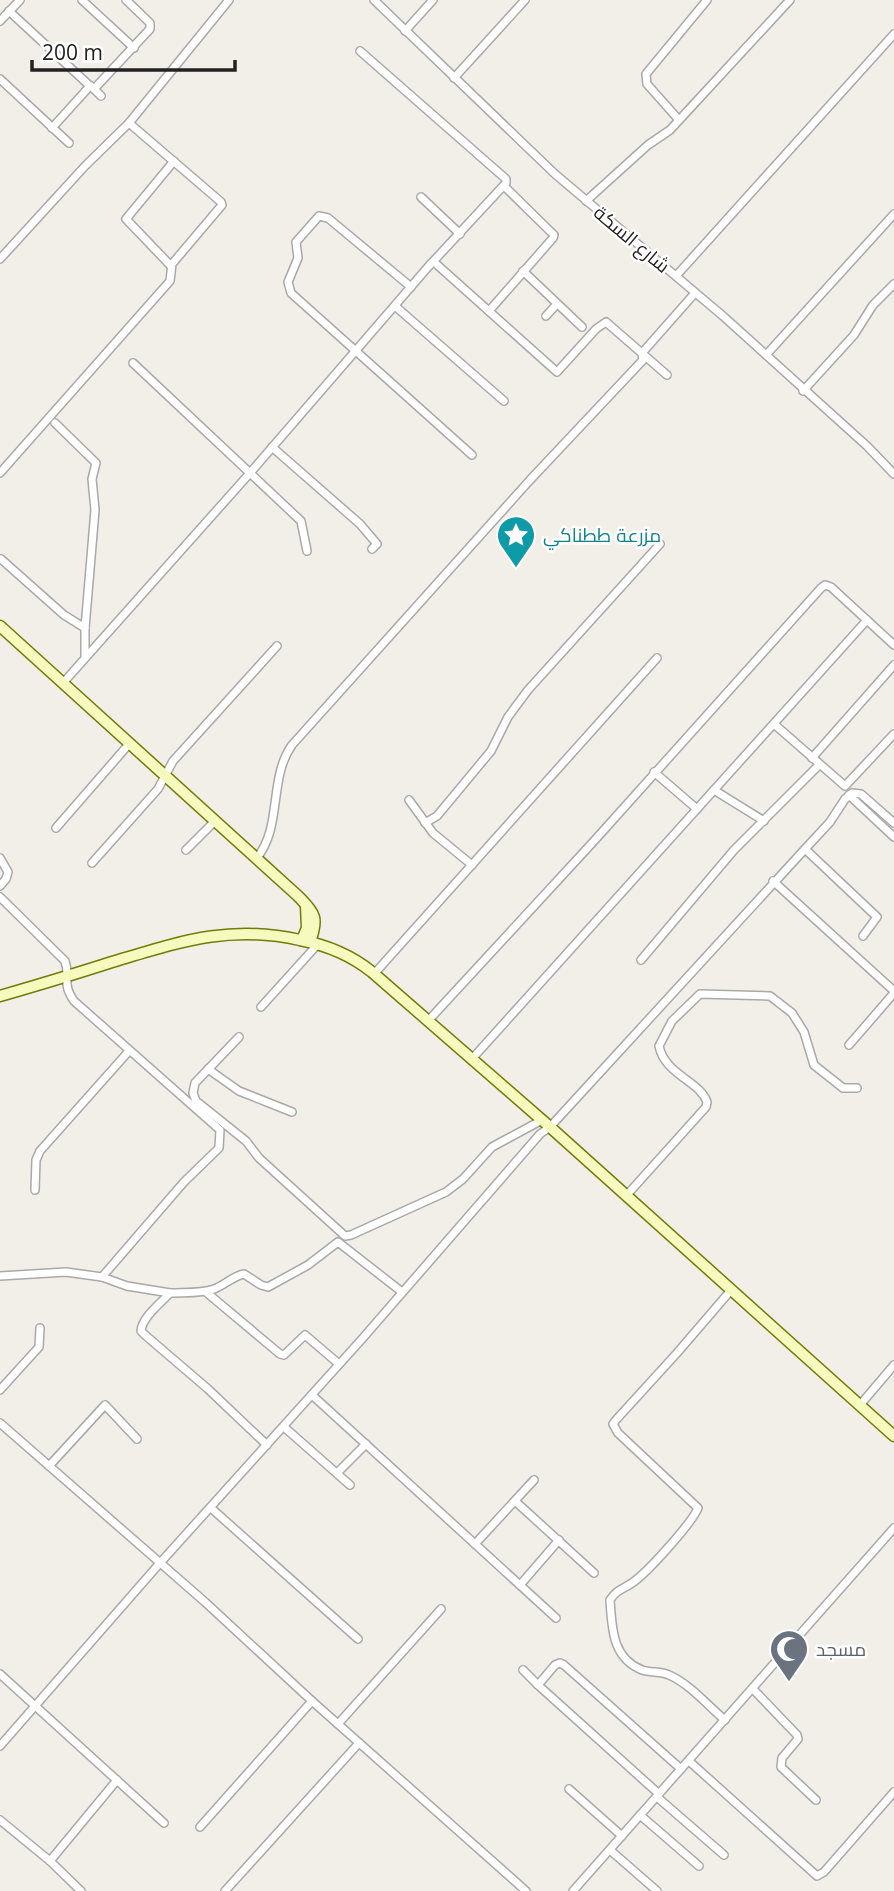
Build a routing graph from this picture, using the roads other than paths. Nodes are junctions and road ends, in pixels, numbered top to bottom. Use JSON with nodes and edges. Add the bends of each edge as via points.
{"nodes":[{"id":1,"x":20,"y":0,"type":"edge"},
{"id":2,"x":82,"y":0,"type":"edge"},
{"id":3,"x":126,"y":0,"type":"edge"},
{"id":4,"x":229,"y":0,"type":"edge"},
{"id":5,"x":374,"y":0,"type":"edge"},
{"id":6,"x":433,"y":0,"type":"edge"},
{"id":7,"x":525,"y":0,"type":"edge"},
{"id":8,"x":707,"y":0,"type":"edge"},
{"id":9,"x":790,"y":0,"type":"edge"},
{"id":10,"x":9,"y":11,"type":"junction"},
{"id":11,"x":0,"y":21,"type":"edge"},
{"id":12,"x":405,"y":31,"type":"junction"},
{"id":13,"x":894,"y":34,"type":"edge"},
{"id":14,"x":134,"y":48,"type":"junction"},
{"id":15,"x":360,"y":51,"type":"dead end"},
{"id":16,"x":454,"y":78,"type":"junction"},
{"id":17,"x":0,"y":79,"type":"edge"},
{"id":18,"x":92,"y":88,"type":"junction"},
{"id":19,"x":101,"y":96,"type":"dead end"},
{"id":20,"x":679,"y":120,"type":"junction"},
{"id":21,"x":128,"y":123,"type":"junction"},
{"id":22,"x":52,"y":128,"type":"junction"},
{"id":23,"x":69,"y":143,"type":"dead end"},
{"id":24,"x":174,"y":161,"type":"junction"},
{"id":25,"x":504,"y":186,"type":"junction"},
{"id":26,"x":421,"y":197,"type":"dead end"},
{"id":27,"x":586,"y":201,"type":"junction"},
{"id":28,"x":894,"y":214,"type":"edge"},
{"id":29,"x":460,"y":234,"type":"junction"},
{"id":30,"x":0,"y":259,"type":"edge"},
{"id":31,"x":434,"y":262,"type":"junction"},
{"id":32,"x":171,"y":266,"type":"junction"},
{"id":33,"x":523,"y":271,"type":"junction"},
{"id":34,"x":676,"y":276,"type":"junction"},
{"id":35,"x":894,"y":284,"type":"edge"},
{"id":36,"x":411,"y":287,"type":"junction"},
{"id":37,"x":693,"y":295,"type":"junction"},
{"id":38,"x":556,"y":305,"type":"junction"},
{"id":39,"x":395,"y":306,"type":"junction"},
{"id":40,"x":489,"y":311,"type":"junction"},
{"id":41,"x":546,"y":316,"type":"dead end"},
{"id":42,"x":582,"y":327,"type":"dead end"},
{"id":43,"x":355,"y":352,"type":"junction"},
{"id":44,"x":642,"y":353,"type":"junction"},
{"id":45,"x":766,"y":355,"type":"junction"},
{"id":46,"x":133,"y":363,"type":"dead end"},
{"id":47,"x":667,"y":375,"type":"dead end"},
{"id":48,"x":803,"y":391,"type":"junction"},
{"id":49,"x":505,"y":401,"type":"dead end"},
{"id":50,"x":55,"y":423,"type":"dead end"},
{"id":51,"x":272,"y":447,"type":"junction"},
{"id":52,"x":472,"y":455,"type":"dead end"},
{"id":53,"x":250,"y":473,"type":"junction"},
{"id":54,"x":0,"y":474,"type":"edge"},
{"id":55,"x":894,"y":474,"type":"edge"},
{"id":56,"x":660,"y":544,"type":"dead end"},
{"id":57,"x":372,"y":549,"type":"dead end"},
{"id":58,"x":307,"y":551,"type":"dead end"},
{"id":59,"x":1,"y":559,"type":"edge"},
{"id":60,"x":867,"y":620,"type":"junction"},
{"id":61,"x":0,"y":626,"type":"edge"},
{"id":62,"x":85,"y":628,"type":"junction"},
{"id":63,"x":894,"y":645,"type":"edge"},
{"id":64,"x":278,"y":646,"type":"dead end"},
{"id":65,"x":85,"y":657,"type":"junction"},
{"id":66,"x":657,"y":658,"type":"dead end"},
{"id":67,"x":894,"y":665,"type":"edge"},
{"id":68,"x":62,"y":683,"type":"junction"},
{"id":69,"x":774,"y":724,"type":"junction"},
{"id":70,"x":894,"y":734,"type":"edge"},
{"id":71,"x":129,"y":744,"type":"junction"},
{"id":72,"x":811,"y":758,"type":"junction"},
{"id":73,"x":819,"y":765,"type":"junction"},
{"id":74,"x":654,"y":772,"type":"junction"},
{"id":75,"x":165,"y":777,"type":"junction"},
{"id":76,"x":714,"y":790,"type":"junction"},
{"id":77,"x":849,"y":795,"type":"junction"},
{"id":78,"x":410,"y":800,"type":"dead end"},
{"id":79,"x":697,"y":809,"type":"junction"},
{"id":80,"x":764,"y":821,"type":"junction"},
{"id":81,"x":214,"y":822,"type":"junction"},
{"id":82,"x":425,"y":823,"type":"junction"},
{"id":83,"x":894,"y":823,"type":"edge"},
{"id":84,"x":56,"y":828,"type":"dead end"},
{"id":85,"x":894,"y":837,"type":"edge"},
{"id":86,"x":805,"y":849,"type":"junction"},
{"id":87,"x":186,"y":850,"type":"dead end"},
{"id":88,"x":0,"y":858,"type":"edge"},
{"id":89,"x":256,"y":859,"type":"junction"},
{"id":90,"x":92,"y":863,"type":"dead end"},
{"id":91,"x":472,"y":865,"type":"junction"},
{"id":92,"x":773,"y":881,"type":"junction"},
{"id":93,"x":0,"y":886,"type":"edge"},
{"id":94,"x":0,"y":897,"type":"edge"},
{"id":95,"x":306,"y":905,"type":"junction"},
{"id":96,"x":316,"y":922,"type":"junction"},
{"id":97,"x":863,"y":936,"type":"dead end"},
{"id":98,"x":310,"y":942,"type":"junction"},
{"id":99,"x":336,"y":951,"type":"junction"},
{"id":100,"x":641,"y":960,"type":"dead end"},
{"id":101,"x":374,"y":975,"type":"junction"},
{"id":102,"x":66,"y":976,"type":"junction"},
{"id":103,"x":894,"y":992,"type":"edge"},
{"id":104,"x":0,"y":996,"type":"edge"},
{"id":105,"x":261,"y":1007,"type":"dead end"},
{"id":106,"x":428,"y":1021,"type":"junction"},
{"id":107,"x":239,"y":1037,"type":"dead end"},
{"id":108,"x":849,"y":1045,"type":"dead end"},
{"id":109,"x":130,"y":1051,"type":"junction"},
{"id":110,"x":471,"y":1060,"type":"junction"},
{"id":111,"x":208,"y":1069,"type":"junction"},
{"id":112,"x":857,"y":1088,"type":"dead end"},
{"id":113,"x":292,"y":1112,"type":"dead end"},
{"id":114,"x":546,"y":1123,"type":"junction"},
{"id":115,"x":35,"y":1190,"type":"dead end"},
{"id":116,"x":625,"y":1196,"type":"junction"},
{"id":117,"x":0,"y":1276,"type":"edge"},
{"id":118,"x":102,"y":1277,"type":"junction"},
{"id":119,"x":732,"y":1289,"type":"junction"},
{"id":120,"x":206,"y":1292,"type":"junction"},
{"id":121,"x":402,"y":1292,"type":"junction"},
{"id":122,"x":170,"y":1293,"type":"junction"},
{"id":123,"x":40,"y":1328,"type":"dead end"},
{"id":124,"x":339,"y":1364,"type":"junction"},
{"id":125,"x":894,"y":1365,"type":"edge"},
{"id":126,"x":0,"y":1390,"type":"edge"},
{"id":127,"x":312,"y":1395,"type":"junction"},
{"id":128,"x":860,"y":1405,"type":"junction"},
{"id":129,"x":0,"y":1423,"type":"edge"},
{"id":130,"x":284,"y":1427,"type":"junction"},
{"id":131,"x":894,"y":1436,"type":"edge"},
{"id":132,"x":137,"y":1439,"type":"dead end"},
{"id":133,"x":366,"y":1444,"type":"junction"},
{"id":134,"x":267,"y":1445,"type":"junction"},
{"id":135,"x":49,"y":1466,"type":"junction"},
{"id":136,"x":337,"y":1474,"type":"junction"},
{"id":137,"x":534,"y":1480,"type":"dead end"},
{"id":138,"x":350,"y":1485,"type":"dead end"},
{"id":139,"x":515,"y":1501,"type":"junction"},
{"id":140,"x":211,"y":1508,"type":"junction"},
{"id":141,"x":894,"y":1528,"type":"edge"},
{"id":142,"x":559,"y":1540,"type":"junction"},
{"id":143,"x":474,"y":1544,"type":"junction"},
{"id":144,"x":160,"y":1563,"type":"junction"},
{"id":145,"x":594,"y":1573,"type":"dead end"},
{"id":146,"x":520,"y":1585,"type":"junction"},
{"id":147,"x":441,"y":1609,"type":"dead end"},
{"id":148,"x":556,"y":1618,"type":"dead end"},
{"id":149,"x":358,"y":1639,"type":"dead end"},
{"id":150,"x":523,"y":1670,"type":"dead end"},
{"id":151,"x":0,"y":1674,"type":"edge"},
{"id":152,"x":538,"y":1685,"type":"junction"},
{"id":153,"x":753,"y":1689,"type":"junction"},
{"id":154,"x":312,"y":1702,"type":"junction"},
{"id":155,"x":36,"y":1706,"type":"junction"},
{"id":156,"x":725,"y":1720,"type":"junction"},
{"id":157,"x":338,"y":1724,"type":"junction"},
{"id":158,"x":359,"y":1742,"type":"junction"},
{"id":159,"x":0,"y":1746,"type":"edge"},
{"id":160,"x":689,"y":1761,"type":"junction"},
{"id":161,"x":681,"y":1769,"type":"junction"},
{"id":162,"x":117,"y":1780,"type":"junction"},
{"id":163,"x":569,"y":1789,"type":"dead end"},
{"id":164,"x":894,"y":1792,"type":"edge"},
{"id":165,"x":658,"y":1795,"type":"junction"},
{"id":166,"x":816,"y":1800,"type":"dead end"},
{"id":167,"x":640,"y":1815,"type":"junction"},
{"id":168,"x":0,"y":1820,"type":"edge"},
{"id":169,"x":164,"y":1823,"type":"dead end"},
{"id":170,"x":200,"y":1827,"type":"dead end"},
{"id":171,"x":622,"y":1836,"type":"junction"},
{"id":172,"x":610,"y":1850,"type":"junction"},
{"id":173,"x":724,"y":1856,"type":"dead end"},
{"id":174,"x":50,"y":1861,"type":"junction"},
{"id":175,"x":699,"y":1867,"type":"dead end"},
{"id":176,"x":522,"y":1890,"type":"edge"},
{"id":177,"x":81,"y":1891,"type":"edge"},
{"id":178,"x":225,"y":1891,"type":"edge"},
{"id":179,"x":573,"y":1891,"type":"edge"},
{"id":180,"x":657,"y":1891,"type":"edge"}],
"edges":[{"from":1,"to":10,"type":"street"},
{"from":2,"to":14,"type":"street"},
{"from":3,"to":14,"type":"street","via":[[151,26]]},
{"from":4,"to":21,"type":"street"},
{"from":5,"to":12,"type":"street","name":"شارع السكة"},
{"from":6,"to":12,"type":"street"},
{"from":7,"to":16,"type":"street"},
{"from":8,"to":20,"type":"street","via":[[646,74],[647,83]]},
{"from":9,"to":20,"type":"street"},
{"from":10,"to":11,"type":"street"},
{"from":10,"to":18,"type":"street"},
{"from":12,"to":16,"type":"street","name":"شارع السكة"},
{"from":13,"to":34,"type":"street"},
{"from":14,"to":18,"type":"street"},
{"from":15,"to":25,"type":"street","via":[[506,179]]},
{"from":16,"to":27,"type":"street","name":"شارع السكة"},
{"from":17,"to":22,"type":"street"},
{"from":18,"to":19,"type":"street"},
{"from":18,"to":22,"type":"street"},
{"from":20,"to":27,"type":"street"},
{"from":21,"to":24,"type":"street"},
{"from":21,"to":30,"type":"street"},
{"from":22,"to":23,"type":"street"},
{"from":24,"to":32,"type":"street","via":[[127,219]]},
{"from":24,"to":32,"type":"street","via":[[222,205]]},
{"from":25,"to":29,"type":"street"},
{"from":25,"to":33,"type":"street","via":[[554,234]]},
{"from":26,"to":29,"type":"street"},
{"from":27,"to":34,"type":"street","name":"شارع السكة"},
{"from":28,"to":45,"type":"street"},
{"from":29,"to":31,"type":"street"},
{"from":31,"to":36,"type":"street"},
{"from":31,"to":40,"type":"street"},
{"from":32,"to":54,"type":"street","via":[[170,281]]},
{"from":33,"to":38,"type":"street"},
{"from":33,"to":40,"type":"street"},
{"from":34,"to":37,"type":"street","name":"شارع السكة"},
{"from":35,"to":48,"type":"street"},
{"from":36,"to":39,"type":"street"},
{"from":36,"to":43,"type":"street","via":[[328,218],[315,219],[296,242],[298,258],[289,288]]},
{"from":37,"to":44,"type":"street"},
{"from":37,"to":45,"type":"street","name":"شارع السكة"},
{"from":38,"to":41,"type":"street"},
{"from":38,"to":42,"type":"street"},
{"from":39,"to":43,"type":"street"},
{"from":39,"to":49,"type":"street"},
{"from":40,"to":44,"type":"street","via":[[557,372],[606,322]]},
{"from":43,"to":51,"type":"street"},
{"from":43,"to":52,"type":"street"},
{"from":44,"to":47,"type":"street"},
{"from":44,"to":89,"type":"street","via":[[643,360],[292,745],[282,767],[271,830]]},
{"from":45,"to":48,"type":"street","name":"شارع السكة"},
{"from":46,"to":53,"type":"street"},
{"from":48,"to":55,"type":"street","name":"شارع السكة"},
{"from":50,"to":62,"type":"street","via":[[96,463]]},
{"from":51,"to":53,"type":"street"},
{"from":51,"to":57,"type":"street","via":[[360,524],[377,544]]},
{"from":53,"to":58,"type":"street","via":[[301,521]]},
{"from":53,"to":65,"type":"street"},
{"from":56,"to":82,"type":"street","via":[[528,690],[491,751],[437,816]]},
{"from":59,"to":62,"type":"street"},
{"from":60,"to":63,"type":"street"},
{"from":60,"to":69,"type":"street"},
{"from":60,"to":74,"type":"street","via":[[825,585]]},
{"from":61,"to":68,"type":"main road"},
{"from":62,"to":65,"type":"street"},
{"from":64,"to":75,"type":"street","via":[[173,761]]},
{"from":65,"to":68,"type":"street"},
{"from":66,"to":91,"type":"street"},
{"from":67,"to":72,"type":"street"},
{"from":68,"to":71,"type":"main road"},
{"from":69,"to":72,"type":"street"},
{"from":69,"to":76,"type":"street"},
{"from":70,"to":73,"type":"street","via":[[846,785]]},
{"from":71,"to":75,"type":"main road"},
{"from":71,"to":84,"type":"street"},
{"from":72,"to":73,"type":"street"},
{"from":73,"to":80,"type":"street"},
{"from":74,"to":79,"type":"street"},
{"from":74,"to":106,"type":"street"},
{"from":75,"to":81,"type":"main road"},
{"from":75,"to":90,"type":"street"},
{"from":76,"to":79,"type":"street"},
{"from":76,"to":80,"type":"street"},
{"from":77,"to":83,"type":"street","via":[[861,794]]},
{"from":77,"to":85,"type":"street"},
{"from":77,"to":86,"type":"street"},
{"from":78,"to":82,"type":"street"},
{"from":79,"to":110,"type":"street"},
{"from":80,"to":100,"type":"street"},
{"from":81,"to":87,"type":"street"},
{"from":81,"to":89,"type":"main road"},
{"from":82,"to":91,"type":"street"},
{"from":86,"to":92,"type":"street"},
{"from":86,"to":97,"type":"street","via":[[877,917]]},
{"from":88,"to":93,"type":"street","via":[[8,872]]},
{"from":89,"to":95,"type":"main road"},
{"from":91,"to":101,"type":"street"},
{"from":92,"to":103,"type":"street"},
{"from":92,"to":114,"type":"street"},
{"from":94,"to":102,"type":"street","via":[[65,961]]},
{"from":95,"to":96,"type":"main road"},
{"from":95,"to":98,"type":"main road"},
{"from":96,"to":98,"type":"main road"},
{"from":96,"to":99,"type":"main road"},
{"from":98,"to":99,"type":"main road"},
{"from":98,"to":102,"type":"main road","via":[[254,933],[210,936]]},
{"from":98,"to":105,"type":"street"},
{"from":99,"to":101,"type":"main road"},
{"from":101,"to":106,"type":"main road"},
{"from":102,"to":104,"type":"main road"},
{"from":102,"to":109,"type":"street","via":[[74,1001]]},
{"from":103,"to":108,"type":"street"},
{"from":106,"to":110,"type":"main road"},
{"from":107,"to":111,"type":"street"},
{"from":109,"to":115,"type":"street","via":[[40,1151]]},
{"from":109,"to":118,"type":"street","via":[[218,1129],[220,1145]]},
{"from":110,"to":114,"type":"main road"},
{"from":111,"to":113,"type":"street","via":[[239,1091]]},
{"from":111,"to":114,"type":"street","via":[[195,1083],[196,1101],[246,1141],[345,1236],[446,1192],[492,1147]]},
{"from":112,"to":116,"type":"street","via":[[843,1087],[814,1065],[804,1032],[792,1013],[770,996],[700,994],[672,1021],[659,1046],[669,1066],[704,1095],[706,1107]]},
{"from":114,"to":116,"type":"main road"},
{"from":114,"to":121,"type":"street"},
{"from":116,"to":119,"type":"main road"},
{"from":117,"to":118,"type":"street","via":[[66,1272]]},
{"from":118,"to":122,"type":"street"},
{"from":119,"to":128,"type":"main road"},
{"from":119,"to":156,"type":"street","via":[[613,1424],[698,1510],[643,1573],[610,1600],[621,1655],[642,1670],[677,1679]]},
{"from":120,"to":121,"type":"street","via":[[244,1274],[268,1287],[338,1242]]},
{"from":120,"to":122,"type":"street"},
{"from":120,"to":124,"type":"street","via":[[279,1354],[284,1355],[305,1335]]},
{"from":121,"to":124,"type":"street"},
{"from":122,"to":134,"type":"street","via":[[141,1325],[141,1331]]},
{"from":123,"to":126,"type":"street","via":[[38,1347]]},
{"from":124,"to":127,"type":"street"},
{"from":125,"to":128,"type":"street"},
{"from":127,"to":130,"type":"street"},
{"from":127,"to":133,"type":"street"},
{"from":128,"to":131,"type":"main road"},
{"from":129,"to":135,"type":"street"},
{"from":130,"to":134,"type":"street"},
{"from":130,"to":136,"type":"street"},
{"from":132,"to":135,"type":"street","via":[[105,1405]]},
{"from":133,"to":136,"type":"street"},
{"from":133,"to":143,"type":"street"},
{"from":134,"to":140,"type":"street"},
{"from":135,"to":144,"type":"street"},
{"from":136,"to":138,"type":"street"},
{"from":137,"to":139,"type":"street"},
{"from":139,"to":142,"type":"street"},
{"from":139,"to":143,"type":"street"},
{"from":140,"to":144,"type":"street"},
{"from":140,"to":149,"type":"street"},
{"from":141,"to":153,"type":"street"},
{"from":142,"to":145,"type":"street"},
{"from":142,"to":146,"type":"street"},
{"from":143,"to":146,"type":"street"},
{"from":144,"to":154,"type":"street"},
{"from":144,"to":155,"type":"street"},
{"from":146,"to":148,"type":"street"},
{"from":147,"to":157,"type":"street"},
{"from":150,"to":152,"type":"street"},
{"from":151,"to":155,"type":"street"},
{"from":152,"to":161,"type":"street","via":[[557,1663],[564,1665]]},
{"from":152,"to":165,"type":"street"},
{"from":153,"to":156,"type":"street"},
{"from":153,"to":166,"type":"street","via":[[796,1733],[798,1739],[782,1758],[781,1767]]},
{"from":154,"to":157,"type":"street"},
{"from":154,"to":170,"type":"street"},
{"from":155,"to":159,"type":"street"},
{"from":155,"to":162,"type":"street"},
{"from":156,"to":160,"type":"street"},
{"from":157,"to":158,"type":"street"},
{"from":158,"to":176,"type":"street"},
{"from":158,"to":178,"type":"street"},
{"from":160,"to":161,"type":"street"},
{"from":160,"to":164,"type":"street","via":[[817,1876]]},
{"from":161,"to":165,"type":"street"},
{"from":162,"to":169,"type":"street"},
{"from":162,"to":174,"type":"street"},
{"from":163,"to":171,"type":"street"},
{"from":165,"to":167,"type":"street"},
{"from":165,"to":173,"type":"street"},
{"from":167,"to":171,"type":"street"},
{"from":167,"to":175,"type":"street"},
{"from":168,"to":174,"type":"street"},
{"from":171,"to":172,"type":"street"},
{"from":172,"to":179,"type":"street"},
{"from":172,"to":180,"type":"street"},
{"from":174,"to":177,"type":"street"}]}
